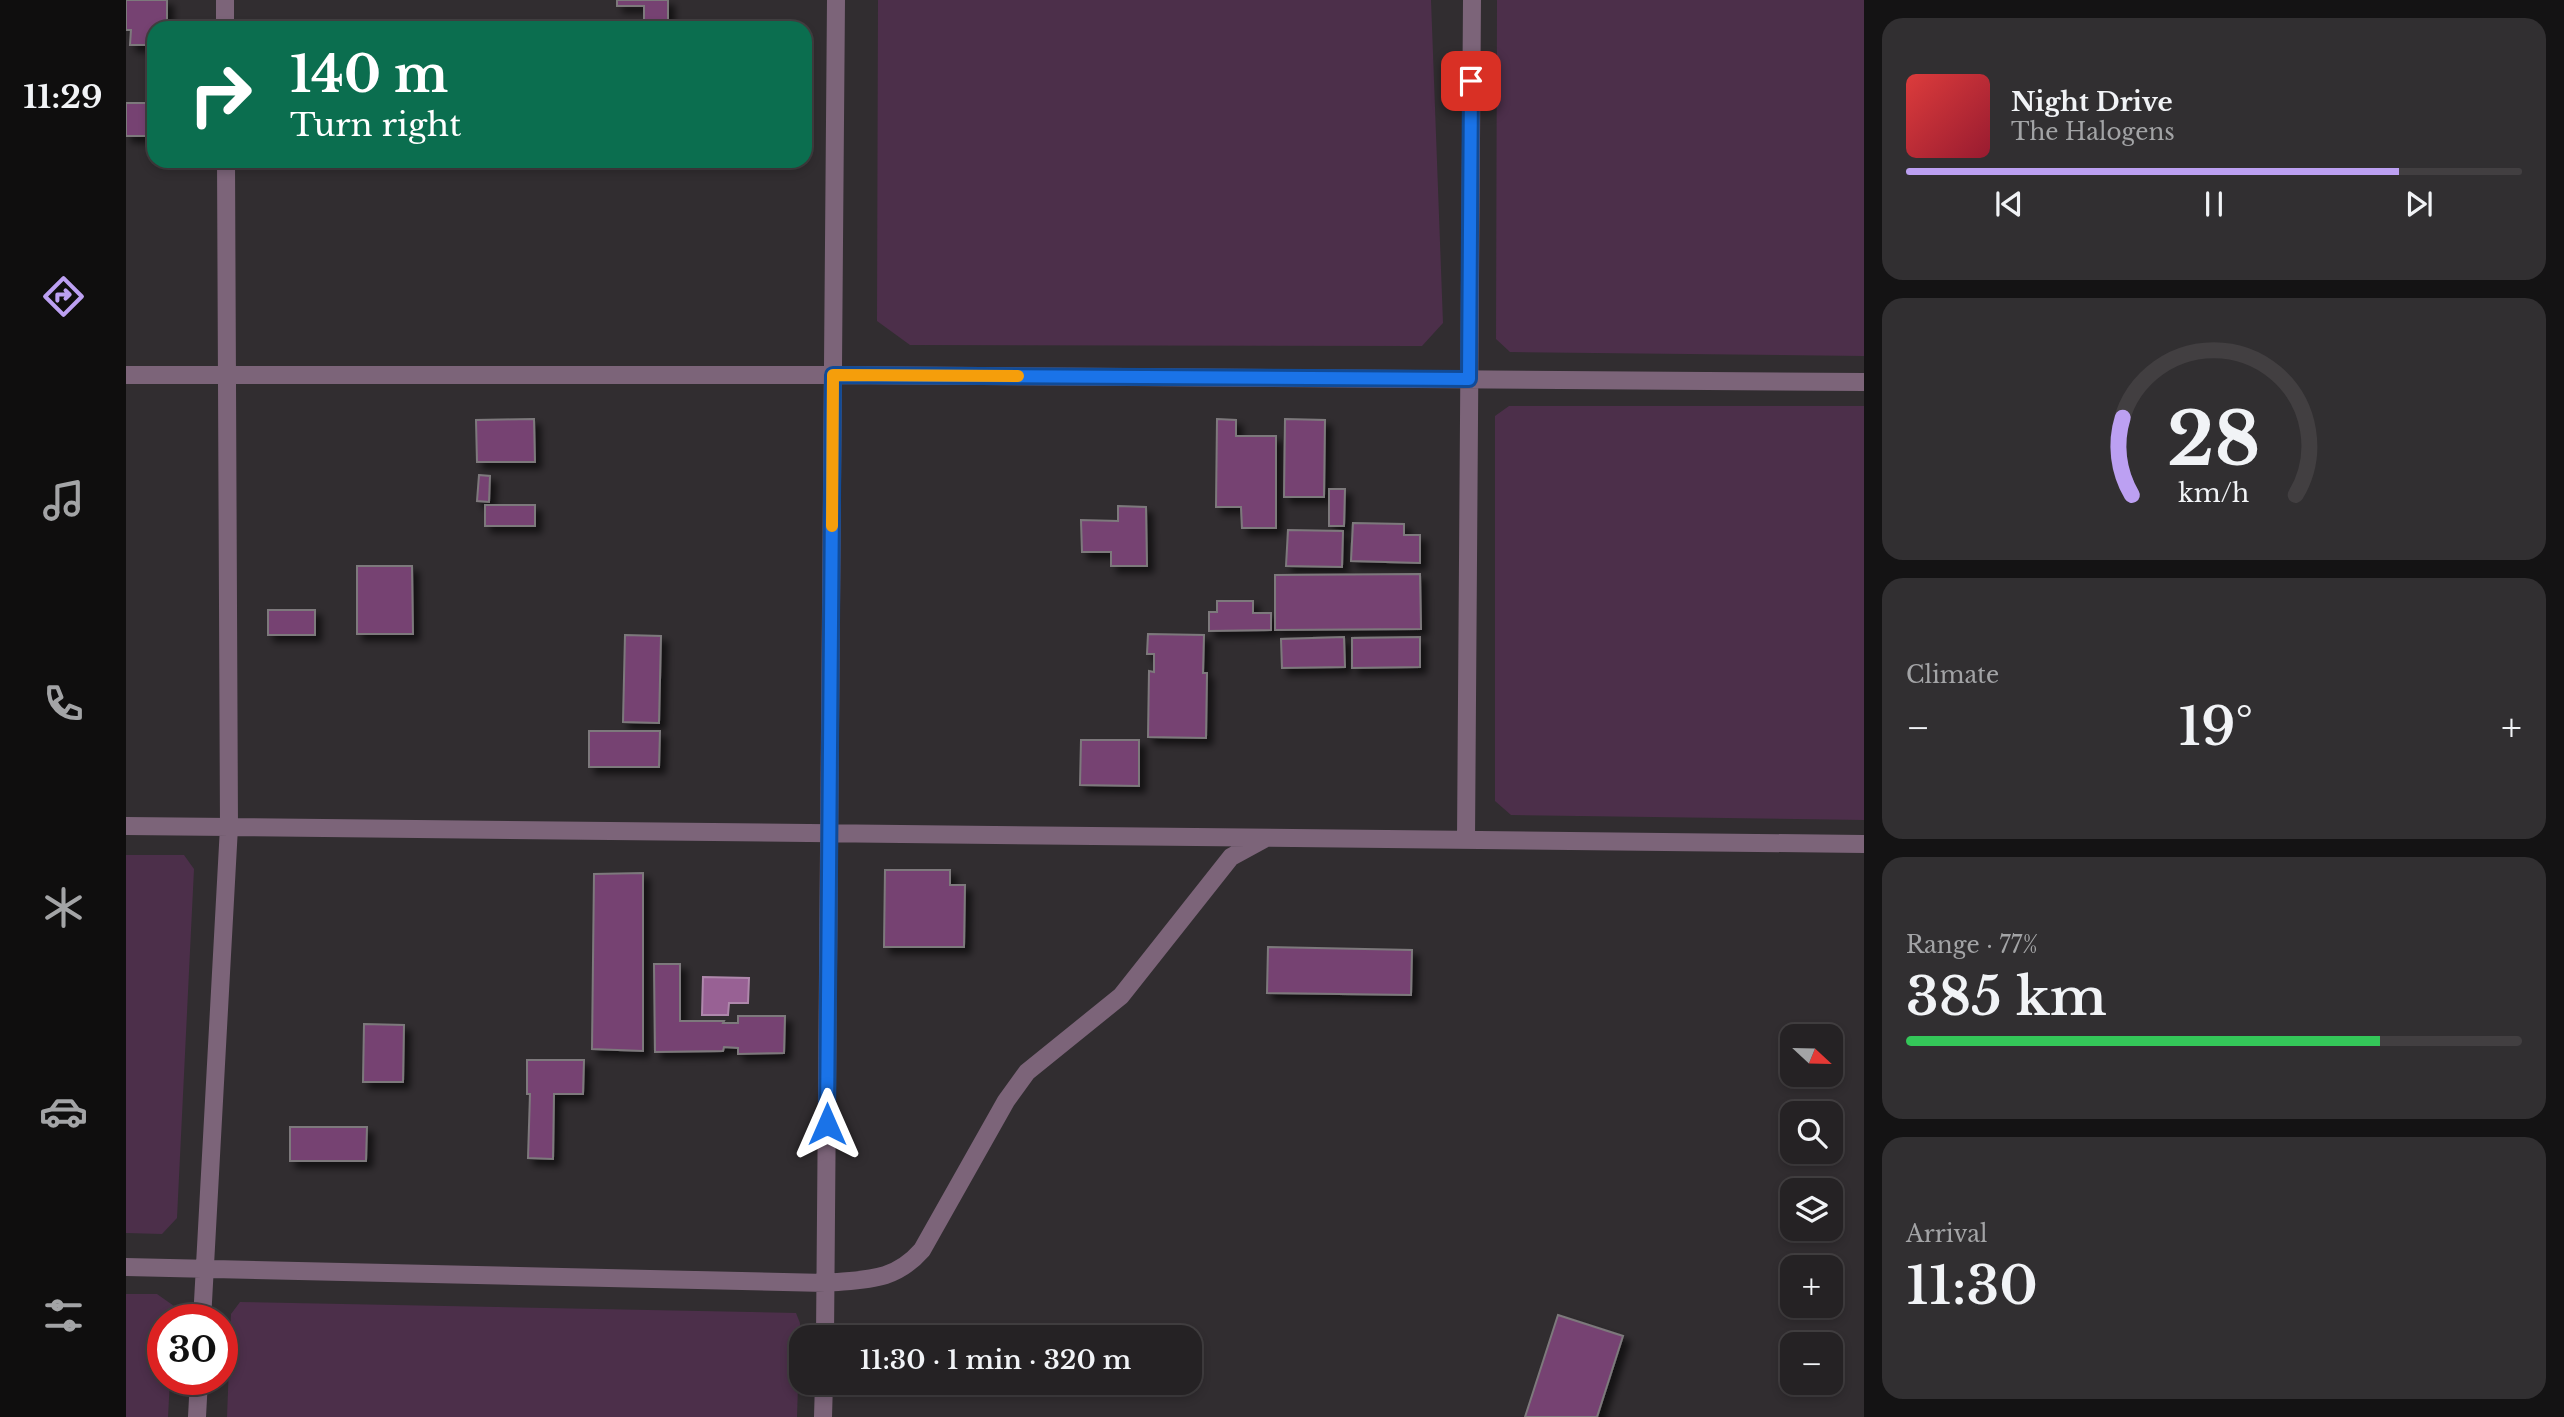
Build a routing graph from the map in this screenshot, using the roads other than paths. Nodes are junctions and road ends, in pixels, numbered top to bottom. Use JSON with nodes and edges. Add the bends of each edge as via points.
{"nodes":[{"id":1,"x":225,"y":0,"type":"edge"},
{"id":2,"x":836,"y":0,"type":"edge"},
{"id":3,"x":1472,"y":0,"type":"edge"},
{"id":4,"x":225,"y":21,"type":"edge"},
{"id":5,"x":226,"y":168,"type":"edge"},
{"id":6,"x":126,"y":375,"type":"edge"},
{"id":7,"x":227,"y":375,"type":"junction"},
{"id":8,"x":833,"y":375,"type":"junction"},
{"id":9,"x":1469,"y":379,"type":"junction"},
{"id":10,"x":1864,"y":382,"type":"edge"},
{"id":11,"x":126,"y":826,"type":"edge"},
{"id":12,"x":229,"y":827,"type":"junction"},
{"id":13,"x":829,"y":834,"type":"junction"},
{"id":14,"x":1267,"y":837,"type":"junction"},
{"id":15,"x":1466,"y":840,"type":"junction"},
{"id":16,"x":1864,"y":844,"type":"edge"},
{"id":17,"x":126,"y":1267,"type":"edge"},
{"id":18,"x":205,"y":1269,"type":"junction"},
{"id":19,"x":826,"y":1283,"type":"junction"},
{"id":20,"x":203,"y":1304,"type":"edge"},
{"id":21,"x":825,"y":1325,"type":"edge"},
{"id":22,"x":198,"y":1395,"type":"edge"},
{"id":23,"x":824,"y":1395,"type":"edge"},
{"id":24,"x":197,"y":1417,"type":"edge"},
{"id":25,"x":823,"y":1417,"type":"edge"}],
"edges":[{"from":1,"to":4,"type":"street"},
{"from":2,"to":8,"type":"street"},
{"from":3,"to":9,"type":"street"},
{"from":5,"to":7,"type":"street"},
{"from":6,"to":7,"type":"street"},
{"from":7,"to":8,"type":"street"},
{"from":7,"to":12,"type":"street"},
{"from":8,"to":9,"type":"street"},
{"from":8,"to":13,"type":"street"},
{"from":9,"to":10,"type":"street"},
{"from":9,"to":15,"type":"street"},
{"from":11,"to":12,"type":"street"},
{"from":12,"to":13,"type":"street"},
{"from":12,"to":18,"type":"street"},
{"from":13,"to":14,"type":"street"},
{"from":13,"to":19,"type":"street"},
{"from":14,"to":15,"type":"street"},
{"from":14,"to":19,"type":"street","via":[[1231,856],[1121,996],[1027,1072],[1006,1101],[935,1230],[909,1266],[882,1277]]},
{"from":15,"to":16,"type":"street"},
{"from":17,"to":18,"type":"street"},
{"from":18,"to":19,"type":"street"},
{"from":18,"to":20,"type":"street"},
{"from":19,"to":21,"type":"street"},
{"from":22,"to":24,"type":"street"},
{"from":23,"to":25,"type":"street"}]}
